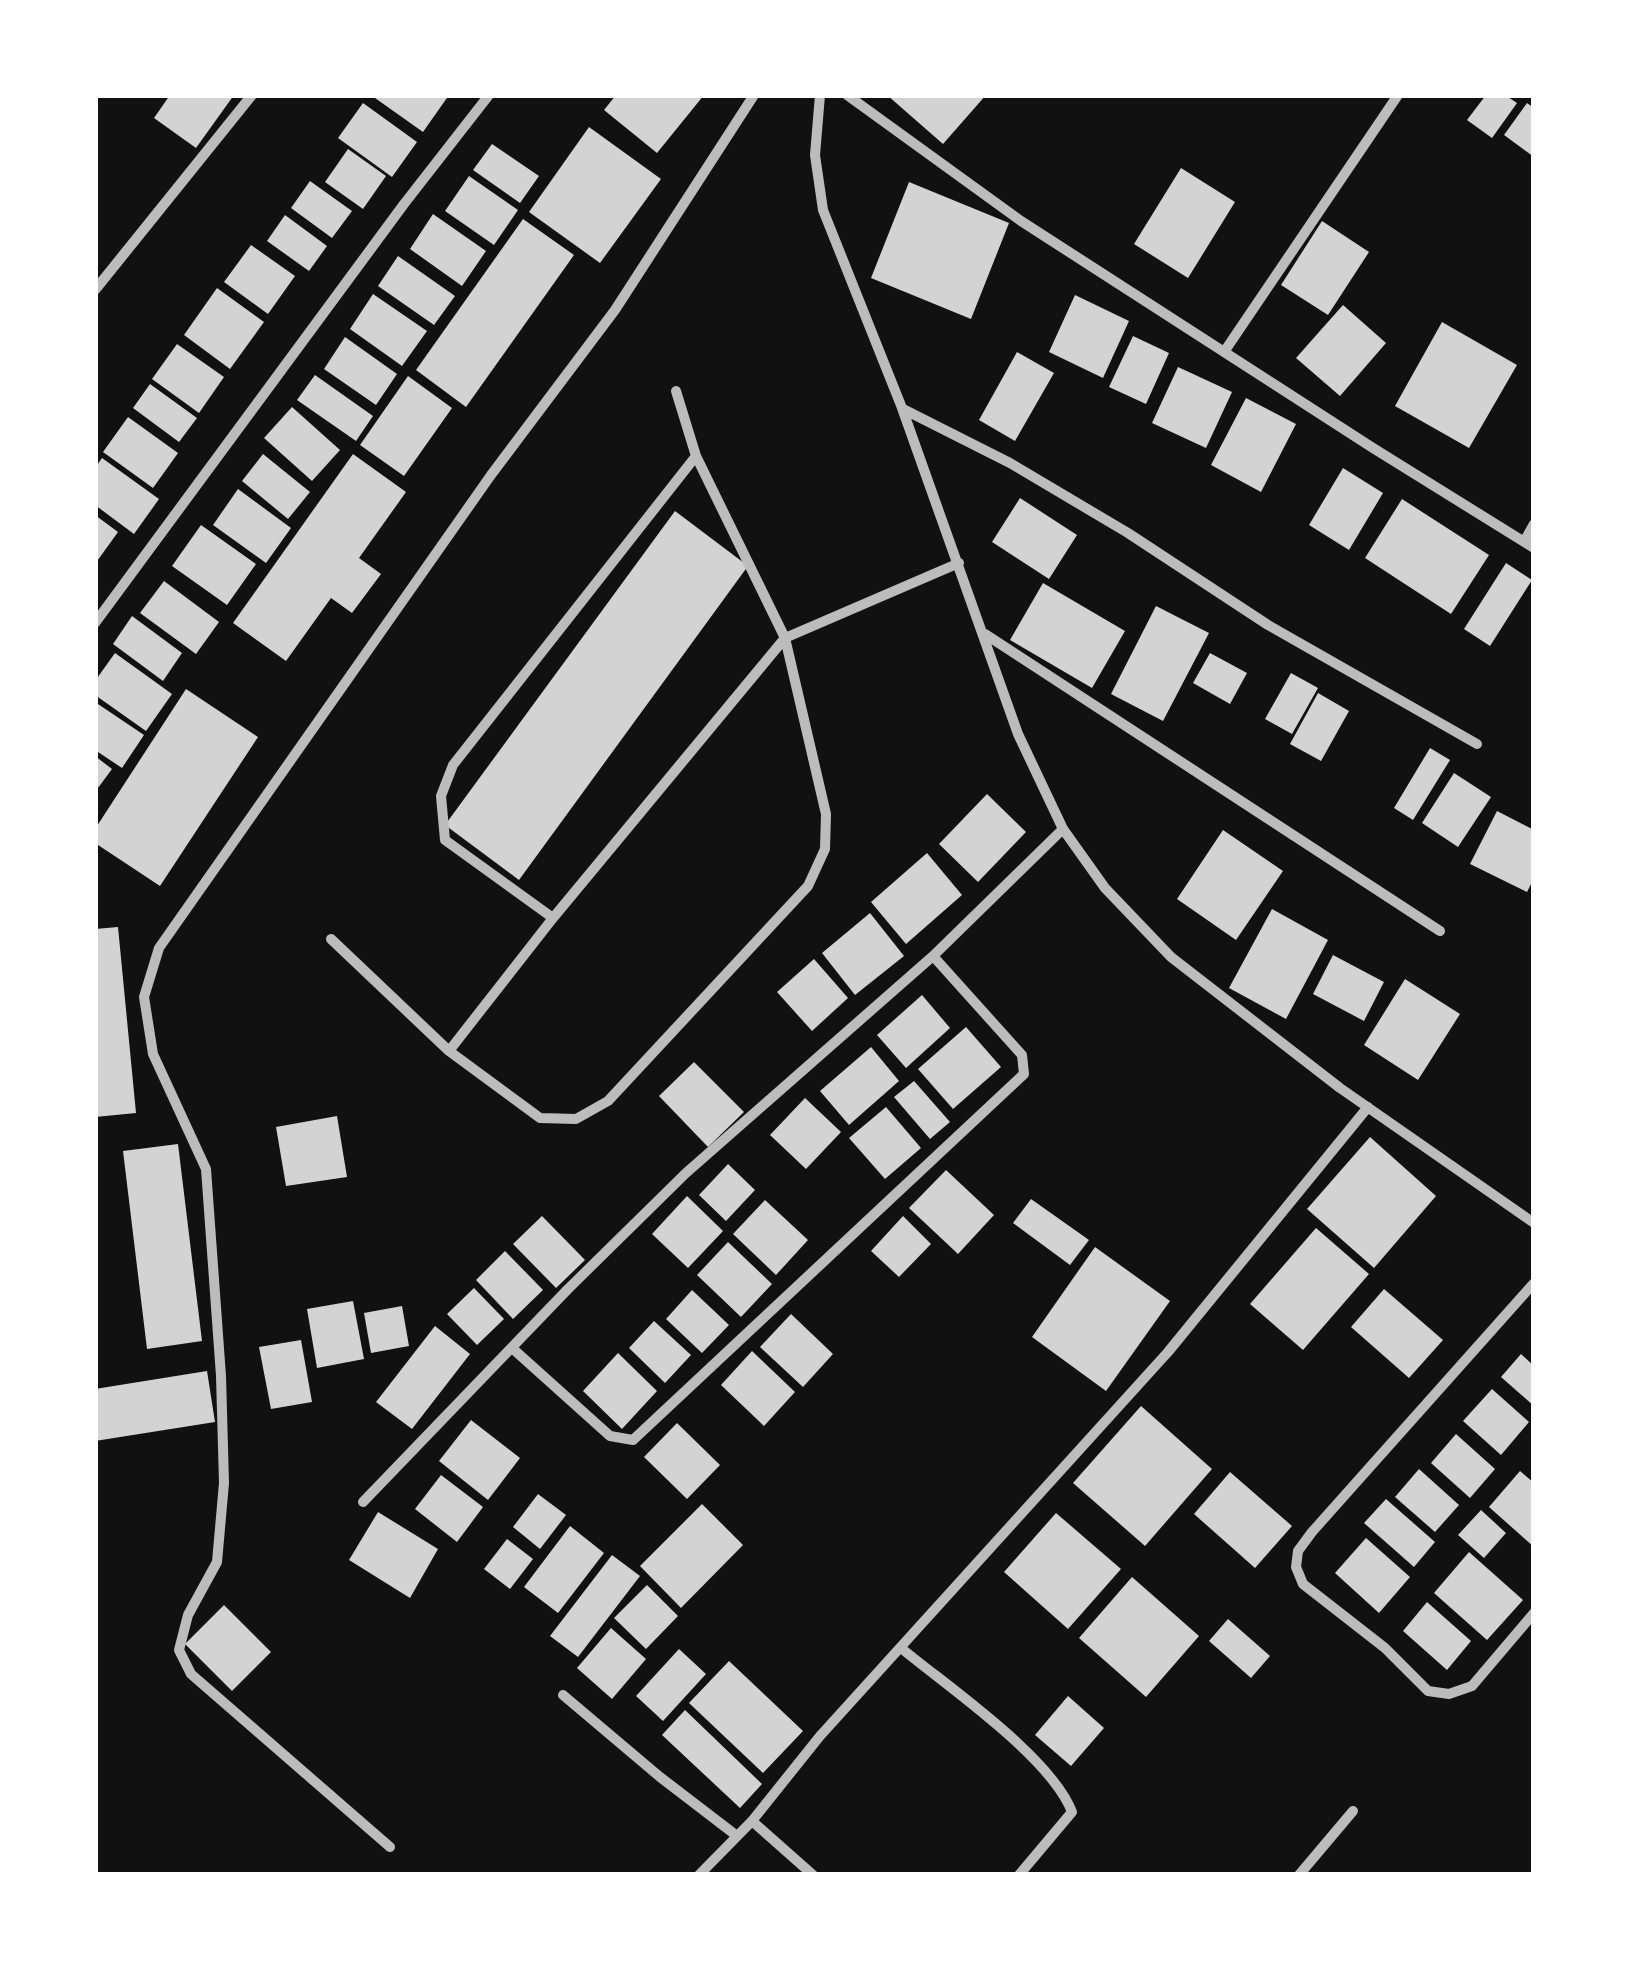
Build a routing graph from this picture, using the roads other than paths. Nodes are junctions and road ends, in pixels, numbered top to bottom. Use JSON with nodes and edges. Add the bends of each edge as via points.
{"nodes":[{"id":1,"x":252,"y":95,"type":"edge"},
{"id":2,"x":490,"y":95,"type":"edge"},
{"id":3,"x":754,"y":95,"type":"edge"},
{"id":4,"x":820,"y":95,"type":"edge"},
{"id":5,"x":848,"y":95,"type":"edge"},
{"id":6,"x":1398,"y":95,"type":"edge"},
{"id":7,"x":95,"y":290,"type":"edge"},
{"id":8,"x":1224,"y":352,"type":"junction"},
{"id":9,"x":676,"y":391,"type":"dead end"},
{"id":10,"x":902,"y":408,"type":"junction"},
{"id":11,"x":696,"y":456,"type":"junction"},
{"id":12,"x":1534,"y":524,"type":"edge"},
{"id":13,"x":1529,"y":545,"type":"edge"},
{"id":14,"x":959,"y":564,"type":"junction"},
{"id":15,"x":95,"y":623,"type":"edge"},
{"id":16,"x":984,"y":633,"type":"junction"},
{"id":17,"x":785,"y":638,"type":"junction"},
{"id":18,"x":1477,"y":744,"type":"dead end"},
{"id":19,"x":1063,"y":829,"type":"junction"},
{"id":20,"x":553,"y":918,"type":"junction"},
{"id":21,"x":1440,"y":932,"type":"dead end"},
{"id":22,"x":331,"y":939,"type":"dead end"},
{"id":23,"x":933,"y":956,"type":"junction"},
{"id":24,"x":450,"y":1051,"type":"junction"},
{"id":25,"x":1368,"y":1107,"type":"junction"},
{"id":26,"x":1534,"y":1223,"type":"edge"},
{"id":27,"x":1534,"y":1283,"type":"edge"},
{"id":28,"x":512,"y":1348,"type":"junction"},
{"id":29,"x":364,"y":1502,"type":"dead end"},
{"id":30,"x":1534,"y":1612,"type":"edge"},
{"id":31,"x":901,"y":1648,"type":"junction"},
{"id":32,"x":563,"y":1694,"type":"dead end"},
{"id":33,"x":1353,"y":1811,"type":"dead end"},
{"id":34,"x":752,"y":1821,"type":"junction"},
{"id":35,"x":737,"y":1836,"type":"junction"},
{"id":36,"x":390,"y":1847,"type":"dead end"},
{"id":37,"x":699,"y":1875,"type":"edge"},
{"id":38,"x":814,"y":1875,"type":"edge"},
{"id":39,"x":1019,"y":1875,"type":"edge"},
{"id":40,"x":1298,"y":1875,"type":"edge"}],
"edges":[{"from":1,"to":7,"type":"street"},
{"from":2,"to":15,"type":"street"},
{"from":3,"to":36,"type":"street","via":[[614,310],[160,948],[144,997],[153,1054],[206,1170],[221,1376],[224,1483],[216,1562],[188,1615],[179,1650],[192,1674]]},
{"from":4,"to":10,"type":"street","via":[[815,155],[823,210]]},
{"from":5,"to":8,"type":"street","via":[[1021,221]]},
{"from":6,"to":8,"type":"street"},
{"from":8,"to":13,"type":"street"},
{"from":9,"to":11,"type":"street"},
{"from":10,"to":14,"type":"street"},
{"from":10,"to":18,"type":"street","via":[[1027,473],[1268,625]]},
{"from":11,"to":17,"type":"street"},
{"from":11,"to":20,"type":"street","via":[[452,765],[441,796],[445,840]]},
{"from":12,"to":13,"type":"street"},
{"from":14,"to":16,"type":"street"},
{"from":14,"to":17,"type":"street"},
{"from":16,"to":19,"type":"street","via":[[1018,734]]},
{"from":16,"to":21,"type":"street"},
{"from":17,"to":20,"type":"street"},
{"from":17,"to":24,"type":"street","via":[[826,814],[824,849],[808,886],[608,1101],[576,1118],[540,1118]]},
{"from":19,"to":23,"type":"street"},
{"from":19,"to":25,"type":"street","via":[[1104,888],[1172,958]]},
{"from":20,"to":24,"type":"street"},
{"from":22,"to":24,"type":"street"},
{"from":23,"to":28,"type":"street","via":[[686,1173]]},
{"from":23,"to":28,"type":"street","via":[[1022,1055],[1024,1074],[633,1440],[610,1436]]},
{"from":25,"to":26,"type":"street"},
{"from":25,"to":31,"type":"street","via":[[1168,1352]]},
{"from":27,"to":30,"type":"street","via":[[1312,1532],[1296,1567],[1303,1584],[1428,1691],[1449,1694],[1472,1686]]},
{"from":28,"to":29,"type":"street"},
{"from":31,"to":34,"type":"street"},
{"from":31,"to":39,"type":"street","via":[[1008,1736],[1066,1797],[1072,1812]]},
{"from":32,"to":35,"type":"street"},
{"from":33,"to":40,"type":"street"},
{"from":34,"to":35,"type":"street"},
{"from":34,"to":38,"type":"street"},
{"from":35,"to":37,"type":"street"}]}
